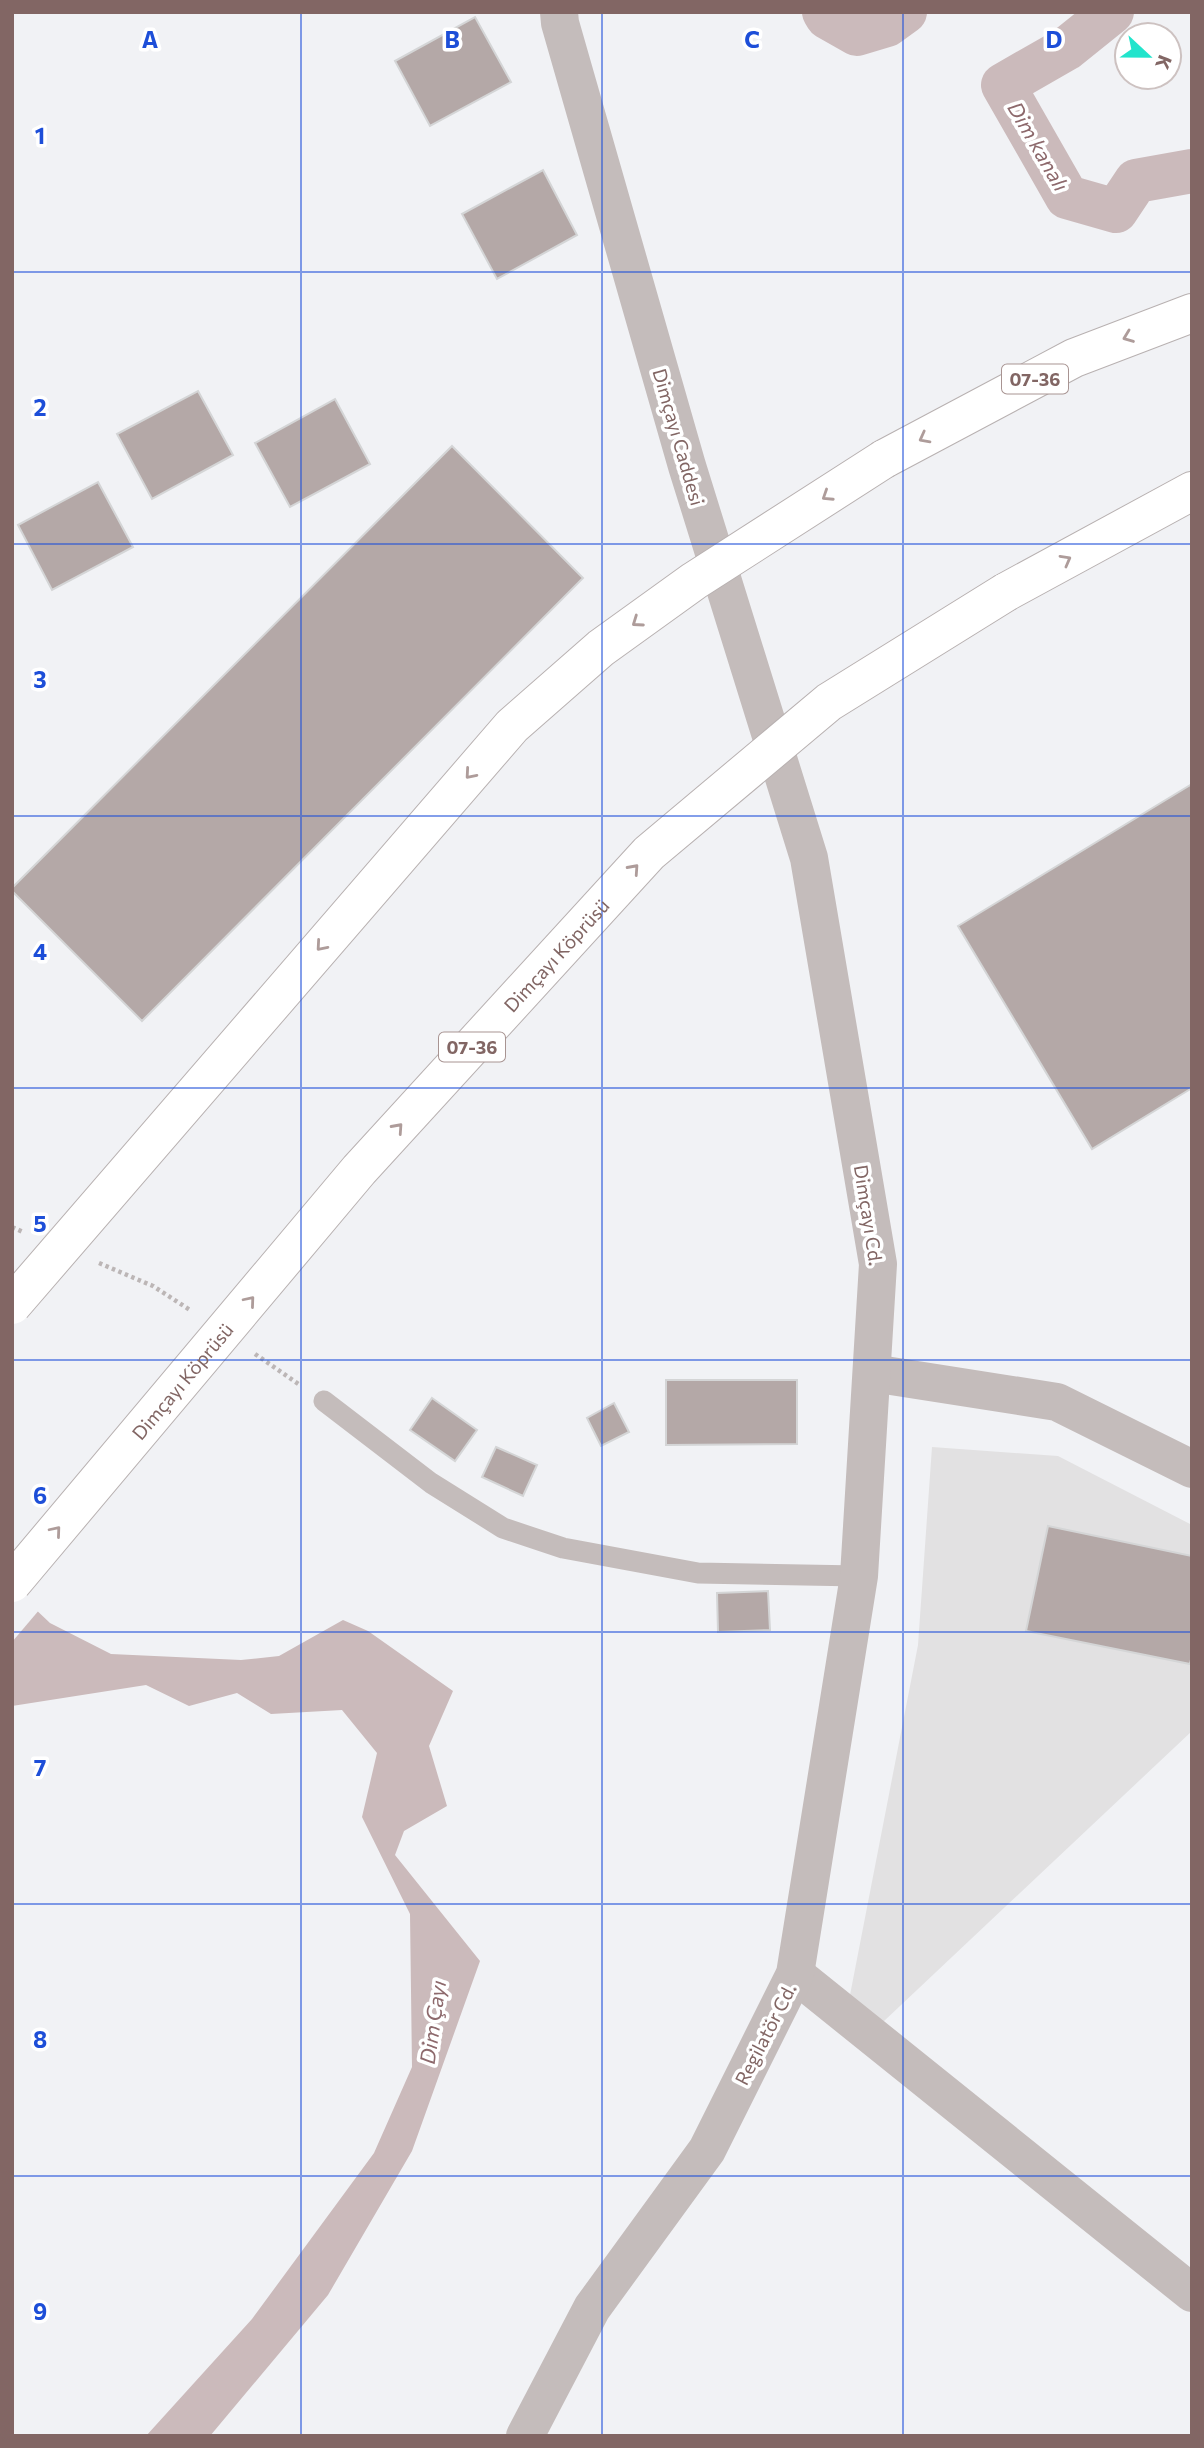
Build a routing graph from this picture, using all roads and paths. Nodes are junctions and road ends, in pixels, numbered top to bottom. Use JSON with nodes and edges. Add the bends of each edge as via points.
{"nodes":[{"id":1,"x":559,"y":12,"type":"edge"},
{"id":2,"x":1192,"y":313,"type":"edge"},
{"id":3,"x":1192,"y":491,"type":"edge"},
{"id":4,"x":809,"y":858,"type":"joint"},
{"id":5,"x":12,"y":1227,"type":"edge"},
{"id":6,"x":25,"y":1233,"type":"dead end"},
{"id":7,"x":89,"y":1259,"type":"dead end"},
{"id":8,"x":12,"y":1305,"type":"edge"},
{"id":9,"x":199,"y":1317,"type":"dead end"},
{"id":10,"x":244,"y":1347,"type":"dead end"},
{"id":11,"x":872,"y":1373,"type":"junction"},
{"id":12,"x":324,"y":1401,"type":"joint"},
{"id":13,"x":1192,"y":1469,"type":"edge"},
{"id":14,"x":859,"y":1576,"type":"junction"},
{"id":15,"x":12,"y":1583,"type":"edge"},
{"id":16,"x":795,"y":1974,"type":"junction"},
{"id":17,"x":1192,"y":2293,"type":"edge"},
{"id":18,"x":525,"y":2436,"type":"edge"}],
"edges":[{"from":1,"to":4,"type":"street","name":"Dimçayı Caddesi","via":[[687,466]]},
{"from":2,"to":8,"type":"highway","number":"07-36","one_way":true,"bridge":true,"via":[[1074,358],[884,459],[694,581],[612,640],[512,726]]},
{"from":15,"to":3,"type":"highway","name":"Dimçayı Köprüsü","number":"07-36","one_way":true,"bridge":true,"via":[[359,1170],[649,853],[829,702],[1006,593]]},
{"from":4,"to":11,"type":"street","name":"Dimçayı Cd.","via":[[878,1264]]},
{"from":5,"to":6,"type":"path"},
{"from":7,"to":9,"type":"path","via":[[153,1286]]},
{"from":10,"to":12,"type":"path"},
{"from":11,"to":13,"type":"street","via":[[1057,1402]]},
{"from":11,"to":14,"type":"street","name":"Dimçayı Cd."},
{"from":12,"to":14,"type":"lane","via":[[430,1483],[515,1532],[564,1548],[698,1573]]},
{"from":14,"to":16,"type":"street","name":"Regilatör Cd."},
{"from":16,"to":17,"type":"street"},
{"from":16,"to":18,"type":"street","name":"Regilatör Cd.","via":[[707,2150],[592,2308]]}]}
